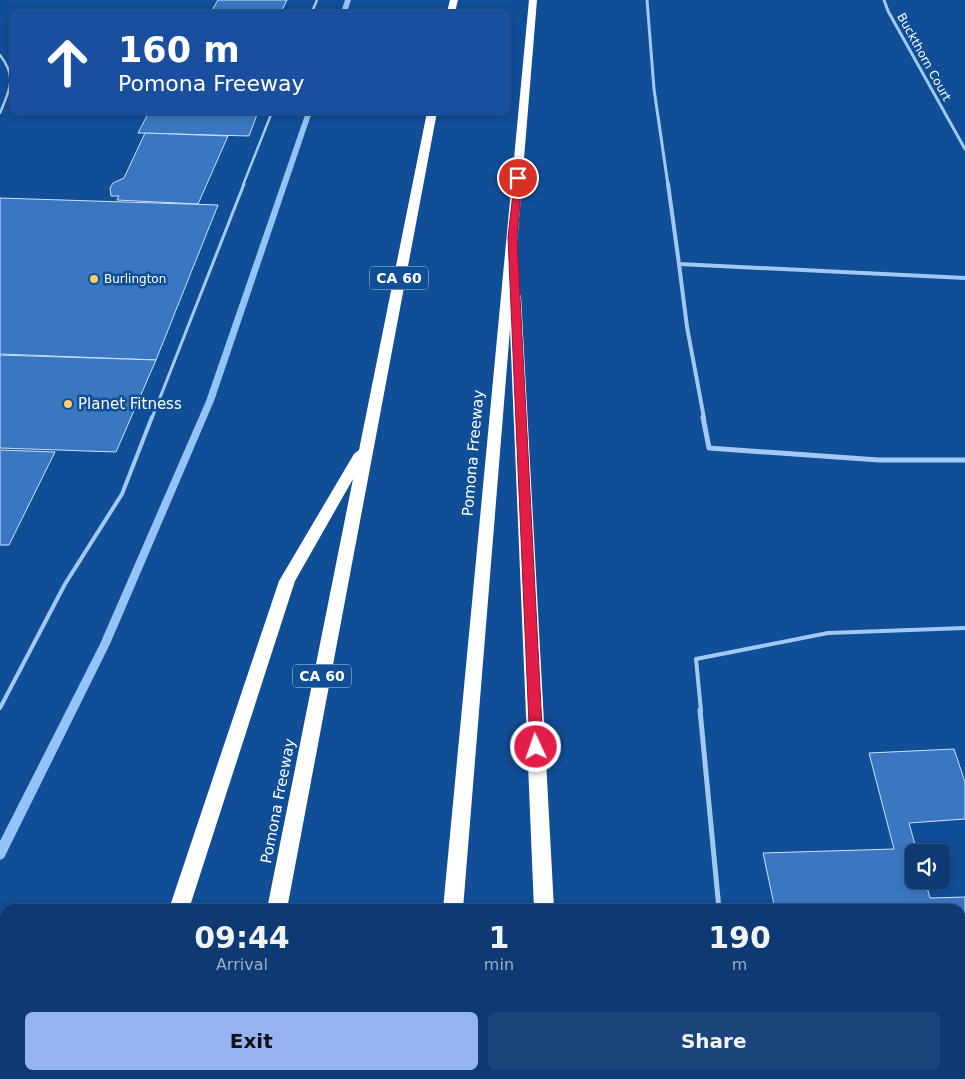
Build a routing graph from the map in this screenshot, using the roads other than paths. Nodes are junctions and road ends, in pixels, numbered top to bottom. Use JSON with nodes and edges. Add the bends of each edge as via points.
{"nodes":[{"id":1,"x":533,"y":0,"type":"edge"},
{"id":2,"x":647,"y":0,"type":"edge"},
{"id":3,"x":884,"y":0,"type":"edge"},
{"id":4,"x":0,"y":55,"type":"edge"},
{"id":5,"x":10,"y":74,"type":"edge"},
{"id":6,"x":10,"y":88,"type":"edge"},
{"id":7,"x":0,"y":114,"type":"edge"},
{"id":8,"x":271,"y":115,"type":"edge"},
{"id":9,"x":431,"y":115,"type":"edge"},
{"id":10,"x":965,"y":149,"type":"edge"},
{"id":11,"x":512,"y":237,"type":"junction"},
{"id":12,"x":679,"y":264,"type":"junction"},
{"id":13,"x":965,"y":278,"type":"edge"},
{"id":14,"x":367,"y":444,"type":"junction"},
{"id":15,"x":965,"y":460,"type":"edge"},
{"id":16,"x":965,"y":628,"type":"edge"},
{"id":17,"x":0,"y":708,"type":"edge"},
{"id":18,"x":181,"y":904,"type":"edge"},
{"id":19,"x":278,"y":904,"type":"edge"},
{"id":20,"x":454,"y":904,"type":"edge"},
{"id":21,"x":544,"y":904,"type":"edge"},
{"id":22,"x":718,"y":904,"type":"edge"}],
"edges":[{"from":1,"to":11,"type":"highway","name":"Pomona Freeway"},
{"from":2,"to":12,"type":"street","via":[[654,89]]},
{"from":3,"to":10,"type":"street","name":"Buckthorn Court"},
{"from":4,"to":5,"type":"lane","via":[[8,64]]},
{"from":6,"to":7,"type":"lane"},
{"from":8,"to":17,"type":"lane","via":[[122,494],[65,584]]},
{"from":9,"to":14,"type":"highway","name":"Pomona Freeway","number":"CA 60"},
{"from":11,"to":20,"type":"highway","name":"Pomona Freeway"},
{"from":11,"to":21,"type":"highway"},
{"from":12,"to":13,"type":"street"},
{"from":12,"to":15,"type":"street","via":[[709,448],[879,460]]},
{"from":14,"to":18,"type":"highway","via":[[287,581]]},
{"from":14,"to":19,"type":"highway","name":"Pomona Freeway","number":"CA 60"},
{"from":16,"to":22,"type":"lane","via":[[828,633],[696,659]]}]}
